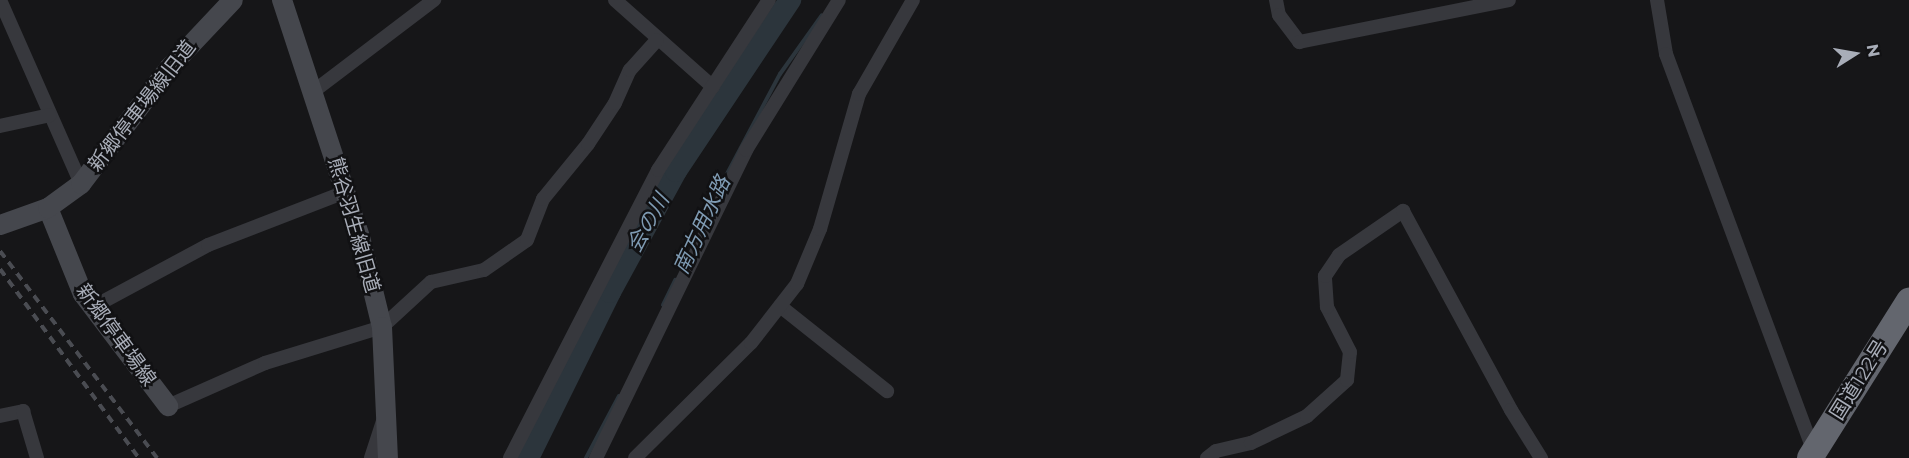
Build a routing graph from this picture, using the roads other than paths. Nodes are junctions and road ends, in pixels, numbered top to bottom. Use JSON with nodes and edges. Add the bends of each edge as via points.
{"nodes":[{"id":1,"x":0,"y":0,"type":"edge"},
{"id":2,"x":233,"y":0,"type":"edge"},
{"id":3,"x":282,"y":0,"type":"edge"},
{"id":4,"x":434,"y":0,"type":"edge"},
{"id":5,"x":615,"y":0,"type":"edge"},
{"id":6,"x":769,"y":0,"type":"edge"},
{"id":7,"x":839,"y":0,"type":"edge"},
{"id":8,"x":913,"y":0,"type":"edge"},
{"id":9,"x":1276,"y":0,"type":"edge"},
{"id":10,"x":1509,"y":0,"type":"edge"},
{"id":11,"x":1657,"y":0,"type":"edge"},
{"id":12,"x":657,"y":40,"type":"junction"},
{"id":13,"x":713,"y":87,"type":"junction"},
{"id":14,"x":314,"y":91,"type":"junction"},
{"id":15,"x":50,"y":115,"type":"junction"},
{"id":16,"x":0,"y":126,"type":"edge"},
{"id":17,"x":81,"y":184,"type":"junction"},
{"id":18,"x":345,"y":192,"type":"junction"},
{"id":19,"x":48,"y":208,"type":"junction"},
{"id":20,"x":0,"y":225,"type":"edge"},
{"id":21,"x":1909,"y":301,"type":"edge"},
{"id":22,"x":780,"y":306,"type":"junction"},
{"id":23,"x":93,"y":307,"type":"junction"},
{"id":24,"x":382,"y":327,"type":"junction"},
{"id":25,"x":1909,"y":331,"type":"edge"},
{"id":26,"x":887,"y":391,"type":"dead end"},
{"id":27,"x":168,"y":406,"type":"joint"},
{"id":28,"x":386,"y":414,"type":"junction"},
{"id":29,"x":0,"y":416,"type":"edge"},
{"id":30,"x":1214,"y":456,"type":"edge"},
{"id":31,"x":1818,"y":456,"type":"edge"},
{"id":32,"x":37,"y":458,"type":"edge"},
{"id":33,"x":371,"y":458,"type":"edge"},
{"id":34,"x":388,"y":458,"type":"edge"},
{"id":35,"x":510,"y":458,"type":"edge"},
{"id":36,"x":596,"y":458,"type":"edge"},
{"id":37,"x":635,"y":458,"type":"edge"},
{"id":38,"x":1541,"y":458,"type":"edge"}],
"edges":[{"from":1,"to":15,"type":"street"},
{"from":2,"to":17,"type":"street","name":"新郷停車場線旧道","via":[[169,68]]},
{"from":3,"to":14,"type":"street","name":"熊谷羽生線旧道"},
{"from":4,"to":14,"type":"street"},
{"from":5,"to":12,"type":"street"},
{"from":6,"to":13,"type":"street"},
{"from":7,"to":36,"type":"street","via":[[746,150]]},
{"from":8,"to":22,"type":"street","via":[[859,94],[820,229],[796,284]]},
{"from":9,"to":10,"type":"street","via":[[1279,15],[1299,42]]},
{"from":11,"to":31,"type":"street","via":[[1666,54]]},
{"from":12,"to":13,"type":"street"},
{"from":12,"to":24,"type":"street","via":[[630,70],[615,103],[588,144],[543,199],[527,240],[484,270],[431,282]]},
{"from":13,"to":35,"type":"street","via":[[658,170]]},
{"from":14,"to":18,"type":"street","name":"熊谷羽生線旧道"},
{"from":15,"to":16,"type":"street"},
{"from":15,"to":17,"type":"street"},
{"from":17,"to":19,"type":"street","name":"新郷停車場線旧道"},
{"from":18,"to":23,"type":"street","via":[[208,245]]},
{"from":18,"to":24,"type":"street","name":"熊谷羽生線旧道"},
{"from":19,"to":20,"type":"street"},
{"from":19,"to":23,"type":"street","name":"新郷停車場線","via":[[75,280]]},
{"from":21,"to":31,"type":"highway","name":"国道122号"},
{"from":22,"to":26,"type":"street"},
{"from":22,"to":37,"type":"street","via":[[719,377]]},
{"from":23,"to":27,"type":"street","name":"新郷停車場線"},
{"from":24,"to":27,"type":"street","via":[[265,363]]},
{"from":24,"to":28,"type":"street","name":"熊谷羽生線旧道"},
{"from":25,"to":31,"type":"highway","name":"国道122号"},
{"from":28,"to":33,"type":"street"},
{"from":28,"to":34,"type":"street","name":"熊谷羽生線旧道"},
{"from":29,"to":32,"type":"street","via":[[23,411]]},
{"from":30,"to":38,"type":"street","via":[[1307,416],[1347,380],[1350,352],[1327,307],[1325,276],[1339,255],[1403,211]]}]}
